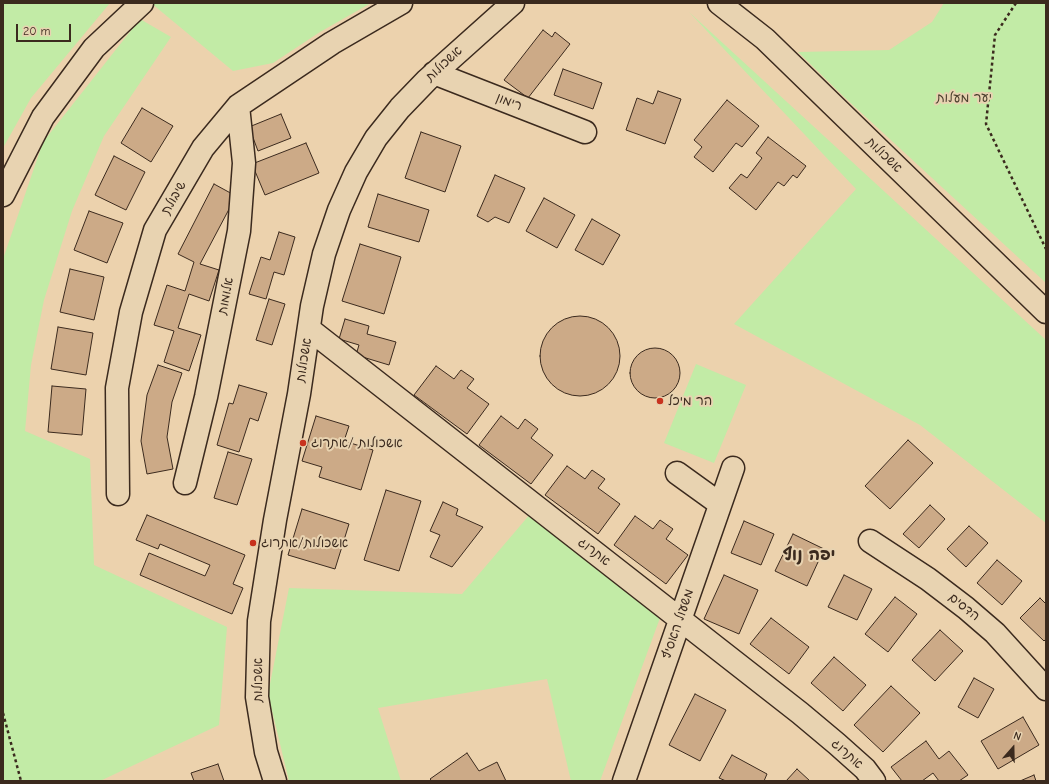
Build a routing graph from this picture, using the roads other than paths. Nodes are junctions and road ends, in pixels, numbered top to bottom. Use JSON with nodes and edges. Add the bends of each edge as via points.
{"nodes":[{"id":1,"x":142,"y":3,"type":"edge"},
{"id":2,"x":401,"y":3,"type":"edge"},
{"id":3,"x":513,"y":3,"type":"edge"},
{"id":4,"x":719,"y":3,"type":"edge"},
{"id":5,"x":434,"y":73,"type":"junction"},
{"id":6,"x":238,"y":106,"type":"junction"},
{"id":7,"x":585,"y":132,"type":"dead end"},
{"id":8,"x":3,"y":196,"type":"edge"},
{"id":9,"x":1046,"y":312,"type":"edge"},
{"id":10,"x":309,"y":329,"type":"junction"},
{"id":11,"x":733,"y":468,"type":"dead end"},
{"id":12,"x":678,"y":472,"type":"dead end"},
{"id":13,"x":186,"y":484,"type":"dead end"},
{"id":14,"x":118,"y":494,"type":"dead end"},
{"id":15,"x":720,"y":504,"type":"junction"},
{"id":16,"x":870,"y":542,"type":"dead end"},
{"id":17,"x":680,"y":620,"type":"junction"},
{"id":18,"x":1046,"y":689,"type":"edge"},
{"id":19,"x":275,"y":781,"type":"edge"},
{"id":20,"x":624,"y":781,"type":"edge"},
{"id":21,"x":874,"y":781,"type":"edge"}],
"edges":[{"from":1,"to":8,"type":"street","via":[[94,48],[43,117]]},
{"from":2,"to":6,"type":"street","name":"שיבולת","via":[[332,43]]},
{"from":3,"to":5,"type":"street","name":"אשכולות"},
{"from":4,"to":9,"type":"street","name":"אשכולות","via":[[765,40]]},
{"from":5,"to":7,"type":"street","name":"רימון"},
{"from":5,"to":10,"type":"street","name":"אשכולות","via":[[376,138],[356,172],[339,210],[324,254]]},
{"from":6,"to":13,"type":"street","name":"אלומות","via":[[244,164],[239,231]]},
{"from":6,"to":14,"type":"street","name":"שיבולת","via":[[203,148],[155,230],[131,312],[117,388]]},
{"from":10,"to":17,"type":"street","name":"אתרוג"},
{"from":10,"to":19,"type":"street","name":"אשכולות","via":[[259,621],[257,697],[266,752]]},
{"from":11,"to":15,"type":"street","name":"משעול האסיף"},
{"from":12,"to":15,"type":"street"},
{"from":15,"to":17,"type":"street","name":"משעול האסיף"},
{"from":16,"to":18,"type":"street","name":"הדסים","via":[[928,578],[966,608],[995,633]]},
{"from":17,"to":20,"type":"street","name":"משעול האסיף"},
{"from":17,"to":21,"type":"street","name":"אתרוג","via":[[837,744],[865,769]]}]}
